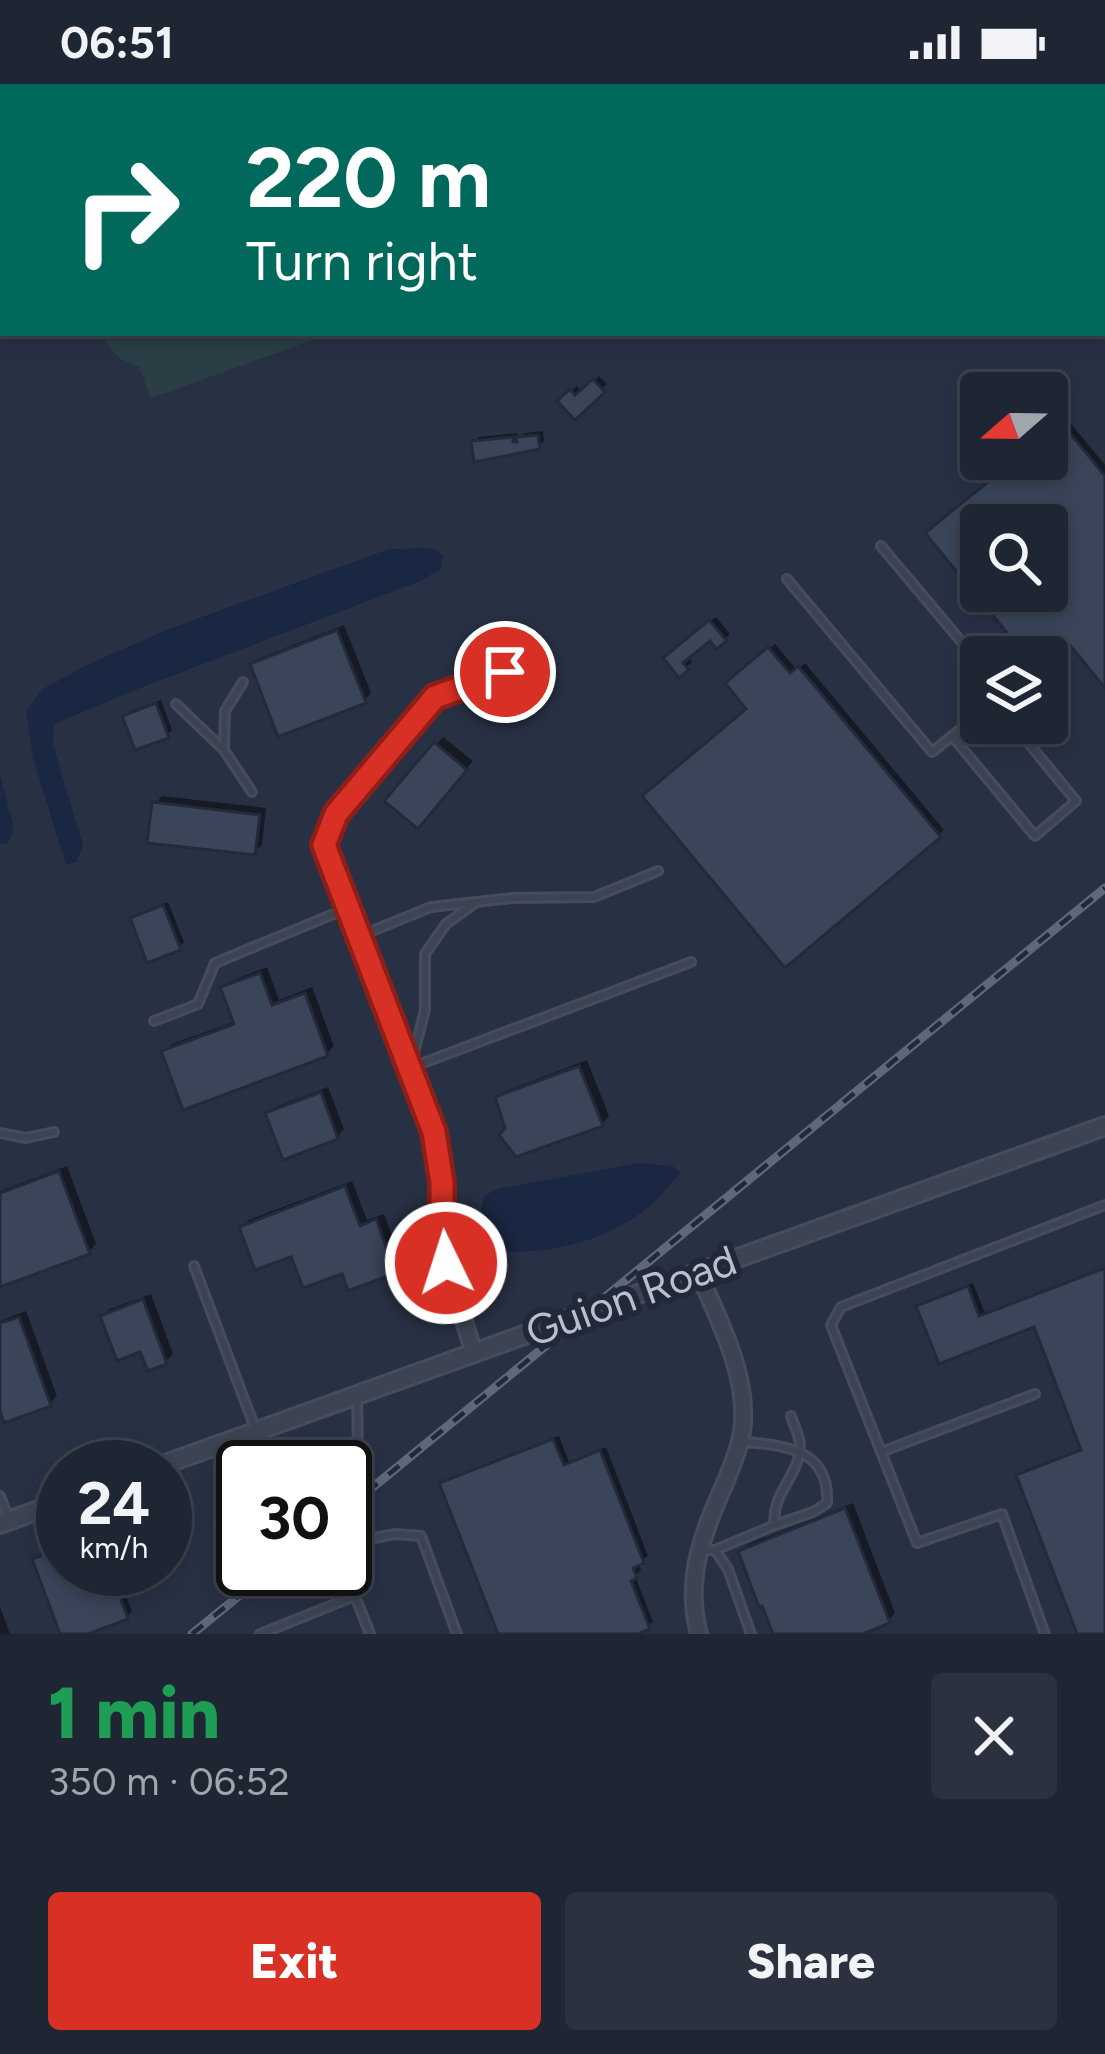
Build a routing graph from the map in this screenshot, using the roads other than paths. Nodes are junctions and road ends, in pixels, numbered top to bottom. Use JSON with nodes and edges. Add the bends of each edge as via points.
{"nodes":[{"id":1,"x":880,"y":546,"type":"dead end"},
{"id":2,"x":787,"y":579,"type":"dead end"},
{"id":3,"x":960,"y":639,"type":"edge"},
{"id":4,"x":505,"y":672,"type":"dead end"},
{"id":5,"x":243,"y":682,"type":"dead end"},
{"id":6,"x":176,"y":704,"type":"dead end"},
{"id":7,"x":960,"y":730,"type":"edge"},
{"id":8,"x":952,"y":736,"type":"junction"},
{"id":9,"x":1029,"y":744,"type":"edge"},
{"id":10,"x":224,"y":750,"type":"junction"},
{"id":11,"x":252,"y":792,"type":"dead end"},
{"id":12,"x":324,"y":845,"type":"joint"},
{"id":13,"x":658,"y":871,"type":"dead end"},
{"id":14,"x":477,"y":902,"type":"junction"},
{"id":15,"x":348,"y":908,"type":"junction"},
{"id":16,"x":359,"y":937,"type":"junction"},
{"id":17,"x":691,"y":962,"type":"dead end"},
{"id":18,"x":154,"y":1021,"type":"dead end"},
{"id":19,"x":410,"y":1068,"type":"junction"},
{"id":20,"x":1105,"y":1126,"type":"edge"},
{"id":21,"x":54,"y":1132,"type":"dead end"},
{"id":22,"x":0,"y":1133,"type":"edge"},
{"id":23,"x":1105,"y":1204,"type":"edge"},
{"id":24,"x":194,"y":1266,"type":"dead end"},
{"id":25,"x":698,"y":1271,"type":"junction"},
{"id":26,"x":474,"y":1353,"type":"junction"},
{"id":27,"x":1035,"y":1394,"type":"dead end"},
{"id":28,"x":357,"y":1395,"type":"junction"},
{"id":29,"x":791,"y":1416,"type":"dead end"},
{"id":30,"x":256,"y":1431,"type":"junction"},
{"id":31,"x":357,"y":1440,"type":"edge"},
{"id":32,"x":740,"y":1441,"type":"junction"},
{"id":33,"x":881,"y":1452,"type":"junction"},
{"id":34,"x":800,"y":1453,"type":"junction"},
{"id":35,"x":192,"y":1454,"type":"edge"},
{"id":36,"x":0,"y":1496,"type":"edge"},
{"id":37,"x":36,"y":1511,"type":"edge"},
{"id":38,"x":5,"y":1522,"type":"edge"},
{"id":39,"x":776,"y":1525,"type":"junction"},
{"id":40,"x":372,"y":1538,"type":"edge"},
{"id":41,"x":698,"y":1550,"type":"junction"},
{"id":42,"x":715,"y":1550,"type":"junction"},
{"id":43,"x":355,"y":1596,"type":"joint"},
{"id":44,"x":260,"y":1634,"type":"edge"},
{"id":45,"x":370,"y":1634,"type":"edge"},
{"id":46,"x":458,"y":1634,"type":"edge"},
{"id":47,"x":699,"y":1634,"type":"edge"},
{"id":48,"x":751,"y":1634,"type":"edge"},
{"id":49,"x":1045,"y":1634,"type":"edge"}],
"edges":[{"from":1,"to":3,"type":"lane"},
{"from":2,"to":8,"type":"lane","via":[[932,752]]},
{"from":4,"to":12,"type":"lane","via":[[435,697],[336,814]]},
{"from":5,"to":10,"type":"lane","via":[[225,711]]},
{"from":6,"to":10,"type":"lane"},
{"from":7,"to":8,"type":"lane"},
{"from":8,"to":9,"type":"lane","via":[[1035,836],[1076,802]]},
{"from":10,"to":11,"type":"lane"},
{"from":12,"to":15,"type":"street"},
{"from":13,"to":14,"type":"lane","via":[[593,897]]},
{"from":14,"to":16,"type":"lane","via":[[430,907]]},
{"from":14,"to":19,"type":"lane","via":[[446,924],[425,954],[425,1010]]},
{"from":15,"to":16,"type":"street"},
{"from":15,"to":18,"type":"lane","via":[[215,963],[198,1004]]},
{"from":16,"to":19,"type":"street"},
{"from":17,"to":19,"type":"lane"},
{"from":19,"to":26,"type":"street","via":[[434,1132],[446,1263]]},
{"from":20,"to":25,"type":"street","name":"Guion Road"},
{"from":21,"to":22,"type":"lane"},
{"from":23,"to":33,"type":"lane","via":[[841,1306],[832,1324]]},
{"from":24,"to":30,"type":"lane"},
{"from":25,"to":26,"type":"street","name":"Guion Road"},
{"from":25,"to":32,"type":"street","via":[[738,1372]]},
{"from":26,"to":28,"type":"street","name":"Guion Road"},
{"from":27,"to":33,"type":"lane"},
{"from":28,"to":30,"type":"street","name":"Guion Road"},
{"from":28,"to":31,"type":"lane"},
{"from":29,"to":34,"type":"lane"},
{"from":30,"to":35,"type":"street","name":"Guion Road"},
{"from":32,"to":34,"type":"lane"},
{"from":32,"to":41,"type":"street"},
{"from":33,"to":49,"type":"lane","via":[[917,1543],[1002,1514]]},
{"from":34,"to":39,"type":"lane","via":[[772,1511]]},
{"from":34,"to":39,"type":"lane","via":[[823,1470],[826,1503]]},
{"from":36,"to":38,"type":"lane"},
{"from":37,"to":38,"type":"street"},
{"from":39,"to":42,"type":"lane"},
{"from":40,"to":46,"type":"lane","via":[[421,1536]]},
{"from":41,"to":42,"type":"lane"},
{"from":41,"to":47,"type":"street"},
{"from":42,"to":48,"type":"lane"},
{"from":43,"to":44,"type":"lane"},
{"from":43,"to":45,"type":"lane"}]}
